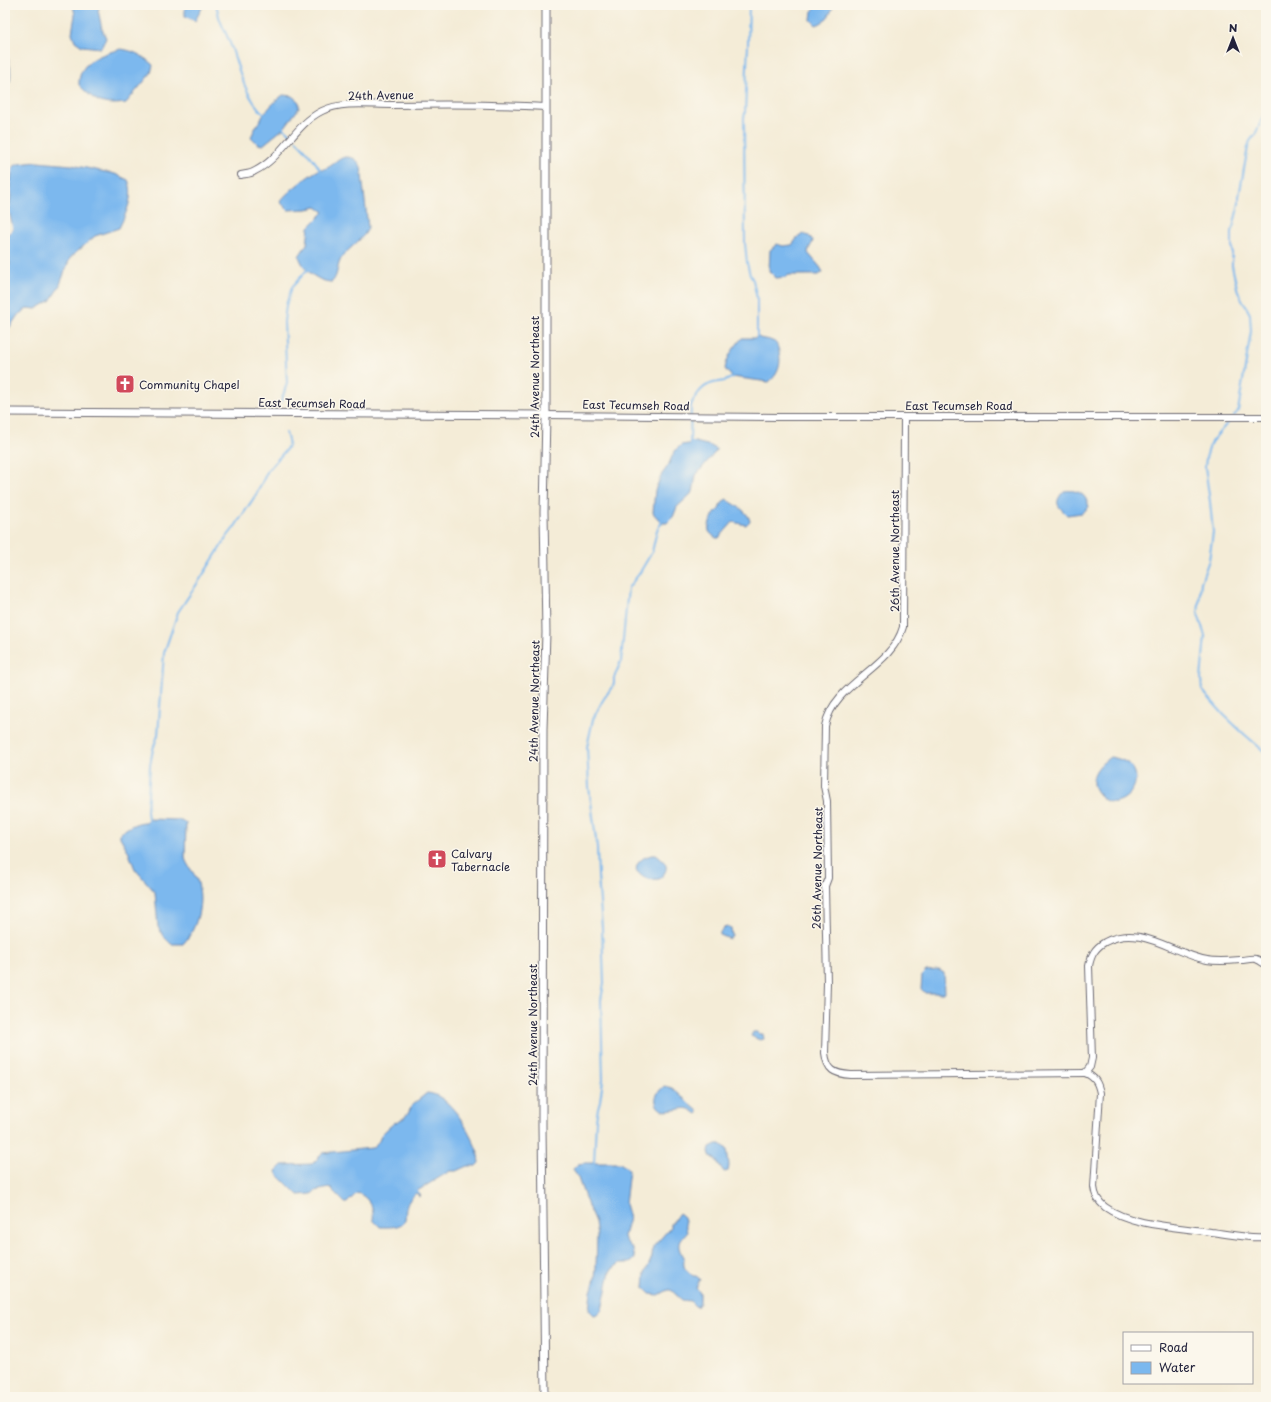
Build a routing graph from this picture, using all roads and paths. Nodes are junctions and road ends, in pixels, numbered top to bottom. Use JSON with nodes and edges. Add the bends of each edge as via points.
{"nodes":[{"id":1,"x":546,"y":5,"type":"edge"},
{"id":2,"x":546,"y":107,"type":"junction"},
{"id":3,"x":240,"y":175,"type":"dead end"},
{"id":4,"x":5,"y":412,"type":"edge"},
{"id":5,"x":546,"y":416,"type":"junction"},
{"id":6,"x":904,"y":416,"type":"junction"},
{"id":7,"x":1266,"y":417,"type":"edge"},
{"id":8,"x":1266,"y":965,"type":"edge"},
{"id":9,"x":1085,"y":1073,"type":"junction"},
{"id":10,"x":1266,"y":1237,"type":"edge"},
{"id":11,"x":545,"y":1397,"type":"edge"}],
"edges":[{"from":1,"to":2,"type":"street","name":"24th Avenue Northeast"},
{"from":2,"to":3,"type":"street","name":"24th Avenue","via":[[418,104],[337,106],[317,114],[302,126],[261,168]]},
{"from":2,"to":5,"type":"street","name":"24th Avenue Northeast"},
{"from":4,"to":5,"type":"street","name":"East Tecumseh Road"},
{"from":5,"to":6,"type":"street","name":"East Tecumseh Road"},
{"from":5,"to":11,"type":"street","name":"24th Avenue Northeast","via":[[542,1125]]},
{"from":6,"to":7,"type":"street","name":"East Tecumseh Road"},
{"from":6,"to":9,"type":"street","name":"26th Avenue Northeast","via":[[903,627],[891,650],[833,705],[825,726],[824,786],[827,801],[828,878],[825,886],[827,983],[824,1053],[828,1065],[836,1073],[851,1075]]},
{"from":8,"to":9,"type":"street","via":[[1256,959],[1224,962],[1206,960],[1134,936],[1116,938],[1098,947],[1089,966],[1092,1058]]},
{"from":9,"to":10,"type":"street","via":[[1095,1078],[1100,1093],[1094,1187],[1097,1200],[1106,1208],[1136,1220],[1166,1226]]}]}
